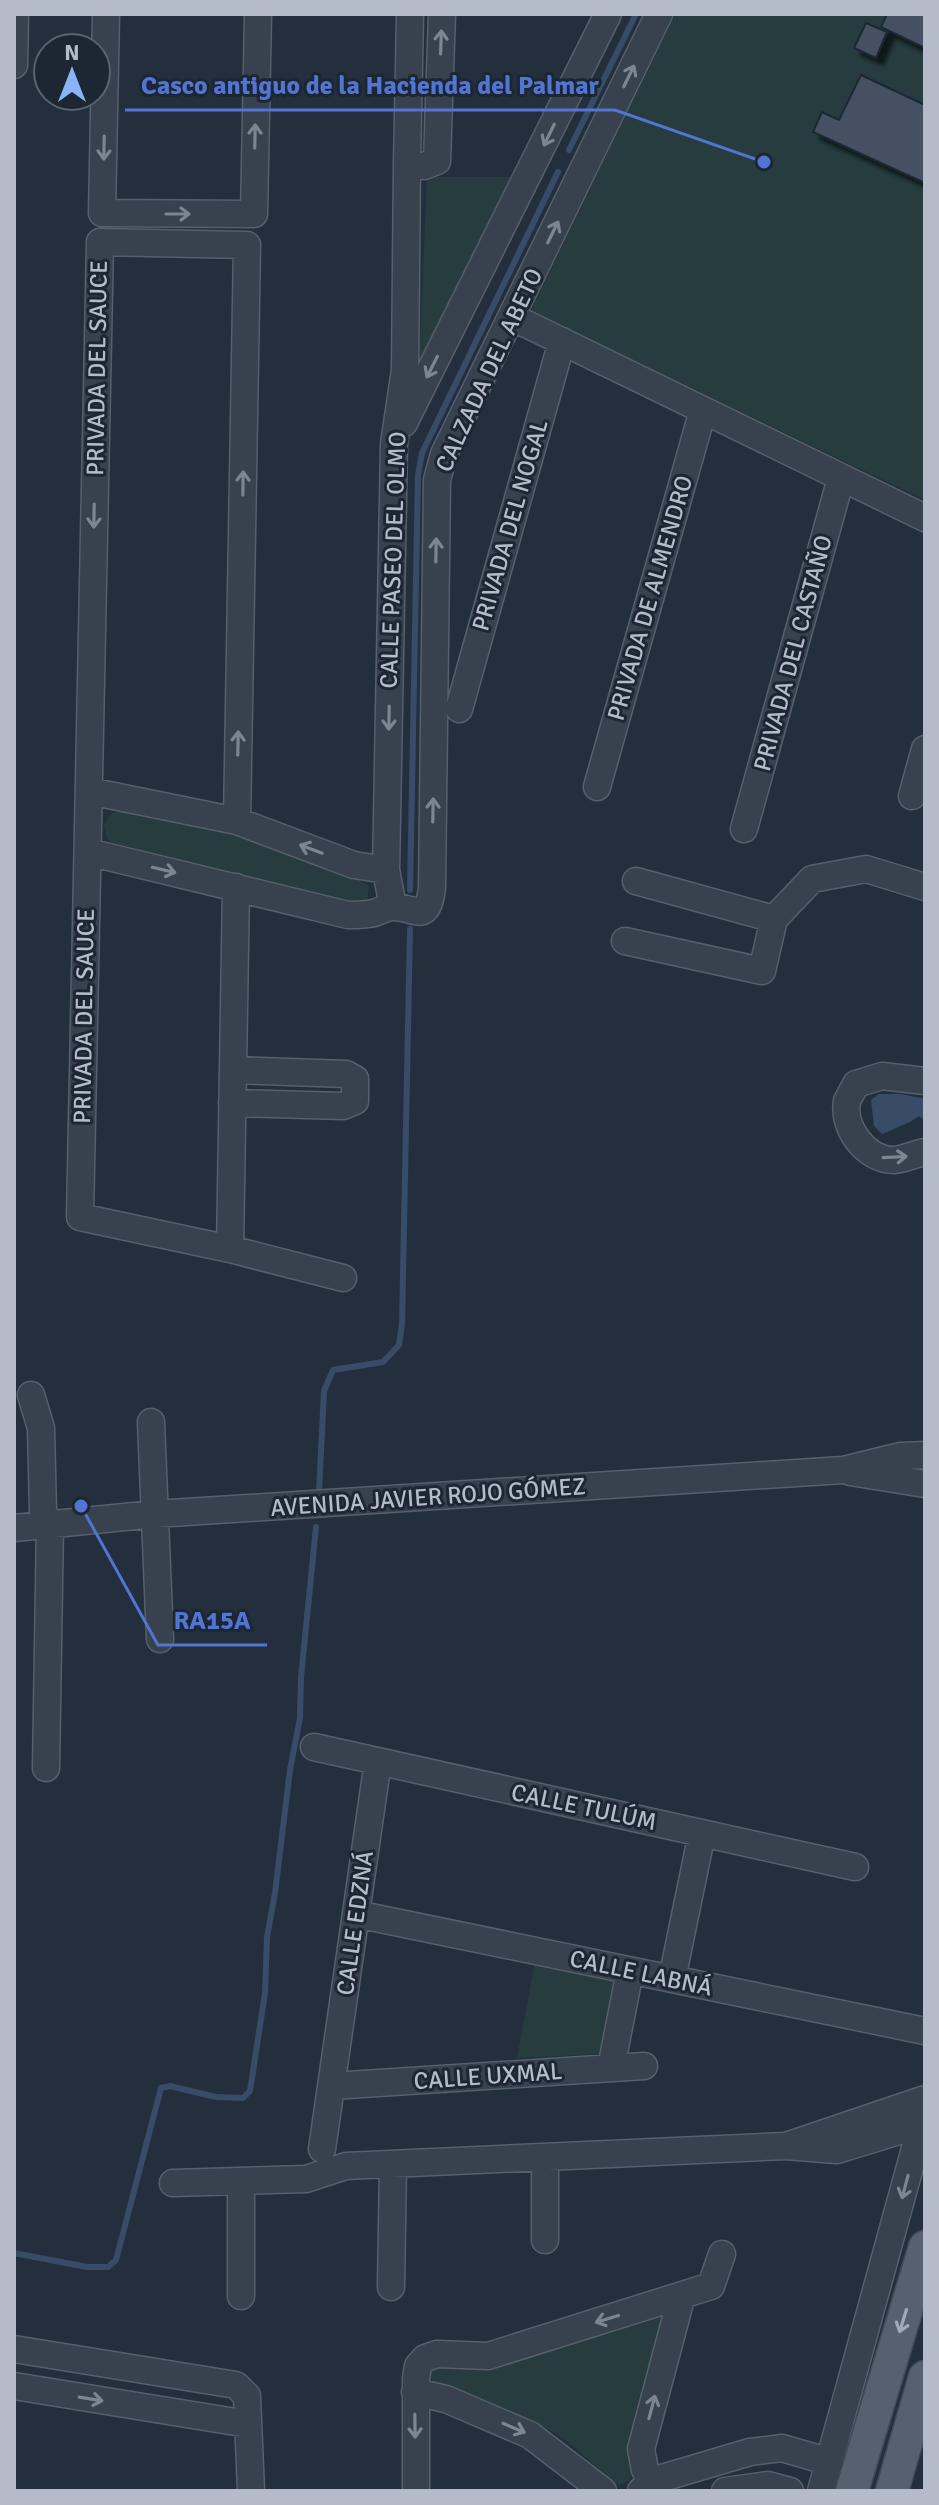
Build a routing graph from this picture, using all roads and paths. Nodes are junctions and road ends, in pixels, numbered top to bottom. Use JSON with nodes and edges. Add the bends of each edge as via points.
{"nodes":[{"id":1,"x":15,"y":14,"type":"edge"},
{"id":2,"x":106,"y":14,"type":"edge"},
{"id":3,"x":258,"y":14,"type":"edge"},
{"id":4,"x":410,"y":14,"type":"edge"},
{"id":5,"x":442,"y":14,"type":"edge"},
{"id":6,"x":608,"y":14,"type":"edge"},
{"id":7,"x":659,"y":14,"type":"edge"},
{"id":8,"x":14,"y":65,"type":"edge"},
{"id":9,"x":407,"y":164,"type":"junction"},
{"id":10,"x":512,"y":317,"type":"junction"},
{"id":11,"x":562,"y":341,"type":"junction"},
{"id":12,"x":703,"y":410,"type":"junction"},
{"id":13,"x":394,"y":444,"type":"junction"},
{"id":14,"x":841,"y":478,"type":"junction"},
{"id":15,"x":925,"y":518,"type":"edge"},
{"id":16,"x":459,"y":709,"type":"dead end"},
{"id":17,"x":925,"y":749,"type":"edge"},
{"id":18,"x":597,"y":787,"type":"dead end"},
{"id":19,"x":89,"y":791,"type":"junction"},
{"id":20,"x":912,"y":796,"type":"dead end"},
{"id":21,"x":237,"y":821,"type":"junction"},
{"id":22,"x":744,"y":829,"type":"dead end"},
{"id":23,"x":88,"y":852,"type":"junction"},
{"id":24,"x":386,"y":870,"type":"junction"},
{"id":25,"x":636,"y":881,"type":"dead end"},
{"id":26,"x":236,"y":887,"type":"junction"},
{"id":27,"x":925,"y":887,"type":"edge"},
{"id":28,"x":393,"y":907,"type":"junction"},
{"id":29,"x":774,"y":919,"type":"junction"},
{"id":30,"x":625,"y":941,"type":"dead end"},
{"id":31,"x":233,"y":1070,"type":"junction"},
{"id":32,"x":925,"y":1081,"type":"edge"},
{"id":33,"x":232,"y":1103,"type":"junction"},
{"id":34,"x":925,"y":1152,"type":"edge"},
{"id":35,"x":230,"y":1249,"type":"junction"},
{"id":36,"x":343,"y":1278,"type":"dead end"},
{"id":37,"x":31,"y":1395,"type":"dead end"},
{"id":38,"x":151,"y":1422,"type":"dead end"},
{"id":39,"x":925,"y":1455,"type":"edge"},
{"id":40,"x":843,"y":1470,"type":"junction"},
{"id":41,"x":925,"y":1484,"type":"edge"},
{"id":42,"x":155,"y":1514,"type":"junction"},
{"id":43,"x":50,"y":1524,"type":"junction"},
{"id":44,"x":14,"y":1528,"type":"edge"},
{"id":45,"x":160,"y":1639,"type":"dead end"},
{"id":46,"x":314,"y":1747,"type":"dead end"},
{"id":47,"x":378,"y":1761,"type":"junction"},
{"id":48,"x":46,"y":1768,"type":"dead end"},
{"id":49,"x":702,"y":1833,"type":"junction"},
{"id":50,"x":855,"y":1867,"type":"dead end"},
{"id":51,"x":356,"y":1914,"type":"junction"},
{"id":52,"x":630,"y":1971,"type":"junction"},
{"id":53,"x":672,"y":1979,"type":"junction"},
{"id":54,"x":925,"y":2031,"type":"edge"},
{"id":55,"x":644,"y":2066,"type":"dead end"},
{"id":56,"x":611,"y":2068,"type":"junction"},
{"id":57,"x":332,"y":2086,"type":"junction"},
{"id":58,"x":924,"y":2111,"type":"edge"},
{"id":59,"x":322,"y":2149,"type":"dead end"},
{"id":60,"x":545,"y":2158,"type":"junction"},
{"id":61,"x":393,"y":2164,"type":"junction"},
{"id":62,"x":241,"y":2181,"type":"junction"},
{"id":63,"x":173,"y":2183,"type":"dead end"},
{"id":64,"x":545,"y":2240,"type":"dead end"},
{"id":65,"x":925,"y":2247,"type":"edge"},
{"id":66,"x":722,"y":2254,"type":"dead end"},
{"id":67,"x":391,"y":2287,"type":"dead end"},
{"id":68,"x":682,"y":2295,"type":"junction"},
{"id":69,"x":241,"y":2296,"type":"dead end"},
{"id":70,"x":14,"y":2349,"type":"edge"},
{"id":71,"x":925,"y":2377,"type":"edge"},
{"id":72,"x":14,"y":2386,"type":"edge"},
{"id":73,"x":415,"y":2392,"type":"junction"},
{"id":74,"x":248,"y":2424,"type":"junction"},
{"id":75,"x":726,"y":2460,"type":"junction"},
{"id":76,"x":830,"y":2462,"type":"junction"},
{"id":77,"x":647,"y":2486,"type":"edge"},
{"id":78,"x":729,"y":2490,"type":"edge"},
{"id":79,"x":251,"y":2491,"type":"edge"},
{"id":80,"x":416,"y":2491,"type":"edge"},
{"id":81,"x":603,"y":2491,"type":"edge"},
{"id":82,"x":790,"y":2491,"type":"edge"},
{"id":83,"x":821,"y":2491,"type":"edge"},
{"id":84,"x":852,"y":2491,"type":"edge"},
{"id":85,"x":892,"y":2491,"type":"edge"}],
"edges":[{"from":1,"to":8,"type":"street"},
{"from":2,"to":3,"type":"street","one_way":true,"via":[[102,213],[223,214],[254,214]]},
{"from":4,"to":9,"type":"street","name":"CALLE PASEO DEL OLMO"},
{"from":9,"to":5,"type":"street","one_way":true,"via":[[437,161]]},
{"from":6,"to":13,"type":"street","name":"CALZADA DEL ABETO","one_way":true},
{"from":10,"to":7,"type":"street","name":"CALZADA DEL ABETO","one_way":true},
{"from":9,"to":13,"type":"street","name":"CALLE PASEO DEL OLMO","via":[[405,370]]},
{"from":10,"to":11,"type":"street"},
{"from":28,"to":10,"type":"street","name":"CALZADA DEL ABETO","one_way":true,"via":[[417,913],[431,900],[437,480],[444,454]]},
{"from":11,"to":12,"type":"street"},
{"from":11,"to":16,"type":"street","name":"PRIVADA DEL NOGAL"},
{"from":12,"to":14,"type":"street"},
{"from":12,"to":18,"type":"street","name":"PRIVADA DE ALMENDRO"},
{"from":13,"to":24,"type":"street","name":"CALLE PASEO DEL OLMO","one_way":true},
{"from":14,"to":15,"type":"street"},
{"from":14,"to":22,"type":"street","name":"PRIVADA DEL CASTAÑO"},
{"from":17,"to":20,"type":"street"},
{"from":19,"to":21,"type":"street"},
{"from":21,"to":19,"type":"street","name":"PRIVADA DEL SAUCE","one_way":true,"via":[[247,245],[100,242]]},
{"from":19,"to":23,"type":"street","name":"PRIVADA DEL SAUCE"},
{"from":24,"to":21,"type":"street","one_way":true,"via":[[354,865]]},
{"from":23,"to":26,"type":"street","one_way":true},
{"from":23,"to":35,"type":"street","name":"PRIVADA DEL SAUCE","via":[[80,1217]]},
{"from":24,"to":28,"type":"street","name":"CALLE PASEO DEL OLMO"},
{"from":25,"to":29,"type":"street"},
{"from":26,"to":28,"type":"street","via":[[348,915]]},
{"from":26,"to":31,"type":"street"},
{"from":27,"to":29,"type":"street","via":[[866,869],[812,879]]},
{"from":29,"to":30,"type":"street","via":[[762,971]]},
{"from":31,"to":33,"type":"street"},
{"from":31,"to":33,"type":"street","via":[[346,1074],[357,1087],[355,1101],[343,1106]]},
{"from":32,"to":34,"type":"street","one_way":true,"via":[[882,1076],[856,1084],[847,1101],[857,1140],[873,1156],[895,1160]]},
{"from":33,"to":35,"type":"street"},
{"from":35,"to":36,"type":"street"},
{"from":37,"to":43,"type":"street","via":[[41,1428],[43,1512]]},
{"from":38,"to":42,"type":"street"},
{"from":39,"to":40,"type":"street","name":"AVENIDA JAVIER ROJO GÓMEZ"},
{"from":40,"to":41,"type":"street","name":"AVENIDA JAVIER ROJO GÓMEZ"},
{"from":40,"to":42,"type":"street","name":"AVENIDA JAVIER ROJO GÓMEZ"},
{"from":42,"to":43,"type":"street","name":"AVENIDA JAVIER ROJO GÓMEZ"},
{"from":42,"to":45,"type":"street"},
{"from":43,"to":44,"type":"street","name":"AVENIDA JAVIER ROJO GÓMEZ"},
{"from":43,"to":48,"type":"street"},
{"from":46,"to":47,"type":"street","name":"CALLE TULÚM"},
{"from":47,"to":49,"type":"street","name":"CALLE TULÚM"},
{"from":47,"to":51,"type":"street","name":"CALLE EDZNÁ"},
{"from":49,"to":50,"type":"street","name":"CALLE TULÚM"},
{"from":49,"to":53,"type":"street"},
{"from":51,"to":52,"type":"street","name":"CALLE LABNÁ"},
{"from":51,"to":57,"type":"street","name":"CALLE EDZNÁ"},
{"from":52,"to":53,"type":"street","name":"CALLE LABNÁ"},
{"from":52,"to":56,"type":"street"},
{"from":53,"to":54,"type":"street","name":"CALLE LABNÁ"},
{"from":55,"to":56,"type":"street","name":"CALLE UXMAL"},
{"from":56,"to":57,"type":"street","name":"CALLE UXMAL"},
{"from":57,"to":59,"type":"street","name":"CALLE EDZNÁ"},
{"from":58,"to":60,"type":"street","via":[[837,2150],[786,2146]]},
{"from":58,"to":76,"type":"street","one_way":true},
{"from":60,"to":61,"type":"street"},
{"from":60,"to":64,"type":"street"},
{"from":61,"to":62,"type":"street","via":[[346,2166],[306,2179]]},
{"from":61,"to":67,"type":"street"},
{"from":62,"to":63,"type":"street"},
{"from":62,"to":69,"type":"street"},
{"from":65,"to":84,"type":"main road","one_way":true},
{"from":66,"to":68,"type":"street","via":[[711,2286]]},
{"from":68,"to":73,"type":"street","one_way":true,"via":[[488,2356],[425,2358],[418,2366]]},
{"from":77,"to":68,"type":"street","one_way":true,"via":[[641,2449]]},
{"from":70,"to":74,"type":"street","via":[[236,2385],[247,2396]]},
{"from":71,"to":85,"type":"main road"},
{"from":72,"to":74,"type":"street","one_way":true},
{"from":73,"to":80,"type":"street","one_way":true},
{"from":73,"to":81,"type":"street","one_way":true,"via":[[446,2399],[530,2435]]},
{"from":74,"to":79,"type":"street"},
{"from":75,"to":76,"type":"street","via":[[782,2448]]},
{"from":75,"to":77,"type":"street"},
{"from":75,"to":78,"type":"street"},
{"from":76,"to":83,"type":"street"},
{"from":78,"to":82,"type":"street","via":[[768,2485]]}]}
